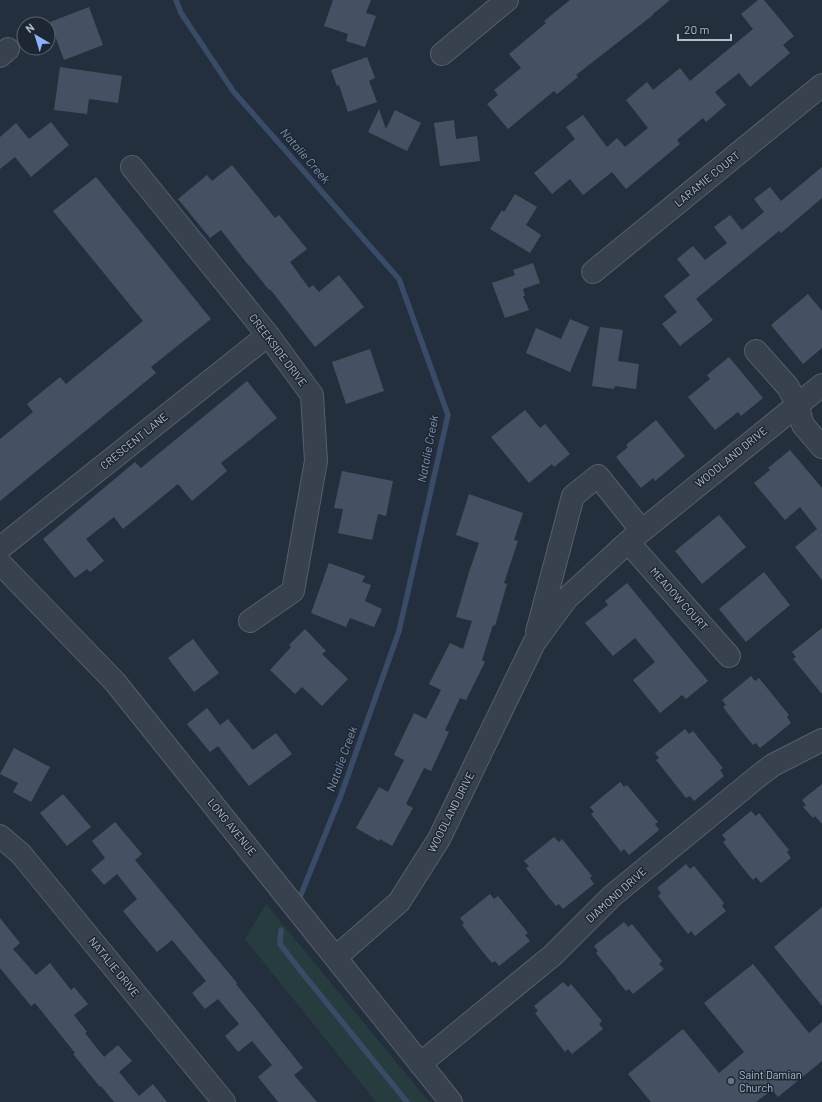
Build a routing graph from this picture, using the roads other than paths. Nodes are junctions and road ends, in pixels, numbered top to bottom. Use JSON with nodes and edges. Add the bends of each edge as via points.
{"nodes":[{"id":1,"x":507,"y":0,"type":"edge"},
{"id":2,"x":442,"y":54,"type":"dead end"},
{"id":3,"x":822,"y":85,"type":"edge"},
{"id":4,"x":132,"y":167,"type":"dead end"},
{"id":5,"x":593,"y":272,"type":"dead end"},
{"id":6,"x":268,"y":334,"type":"junction"},
{"id":7,"x":756,"y":351,"type":"dead end"},
{"id":8,"x":822,"y":385,"type":"edge"},
{"id":9,"x":796,"y":404,"type":"junction"},
{"id":10,"x":822,"y":447,"type":"edge"},
{"id":11,"x":635,"y":536,"type":"junction"},
{"id":12,"x":0,"y":548,"type":"edge"},
{"id":13,"x":0,"y":563,"type":"edge"},
{"id":14,"x":250,"y":620,"type":"dead end"},
{"id":15,"x":534,"y":643,"type":"junction"},
{"id":16,"x":729,"y":656,"type":"dead end"},
{"id":17,"x":822,"y":740,"type":"edge"},
{"id":18,"x":0,"y":836,"type":"edge"},
{"id":19,"x":336,"y":957,"type":"junction"},
{"id":20,"x":420,"y":1064,"type":"junction"},
{"id":21,"x":224,"y":1102,"type":"edge"},
{"id":22,"x":451,"y":1102,"type":"edge"}],
"edges":[{"from":1,"to":2,"type":"street"},
{"from":3,"to":5,"type":"street","name":"LARAMIE COURT"},
{"from":4,"to":6,"type":"street","name":"CREEKSIDE DRIVE"},
{"from":6,"to":12,"type":"street","name":"CRESCENT LANE"},
{"from":6,"to":14,"type":"street","name":"CREEKSIDE DRIVE","via":[[312,395],[316,461],[293,591]]},
{"from":7,"to":9,"type":"street","via":[[788,387]]},
{"from":8,"to":9,"type":"street","name":"WOODLAND DRIVE"},
{"from":9,"to":10,"type":"street","via":[[804,425]]},
{"from":9,"to":11,"type":"street","name":"WOODLAND DRIVE"},
{"from":11,"to":15,"type":"street","name":"WOODLAND DRIVE","via":[[567,598]]},
{"from":11,"to":15,"type":"street","name":"WOODLAND DRIVE","via":[[598,476],[573,496]]},
{"from":11,"to":16,"type":"street","name":"MEADOW COURT"},
{"from":13,"to":19,"type":"street","name":"LONG AVENUE","via":[[115,682]]},
{"from":15,"to":19,"type":"street","name":"WOODLAND DRIVE","via":[[439,838],[399,902]]},
{"from":17,"to":20,"type":"street","name":"DIAMOND DRIVE","via":[[773,765],[756,778],[612,896],[553,955]]},
{"from":18,"to":21,"type":"street","name":"NATALIE DRIVE","via":[[21,854]]},
{"from":19,"to":20,"type":"street","name":"LONG AVENUE"},
{"from":20,"to":22,"type":"street","name":"LONG AVENUE"}]}
